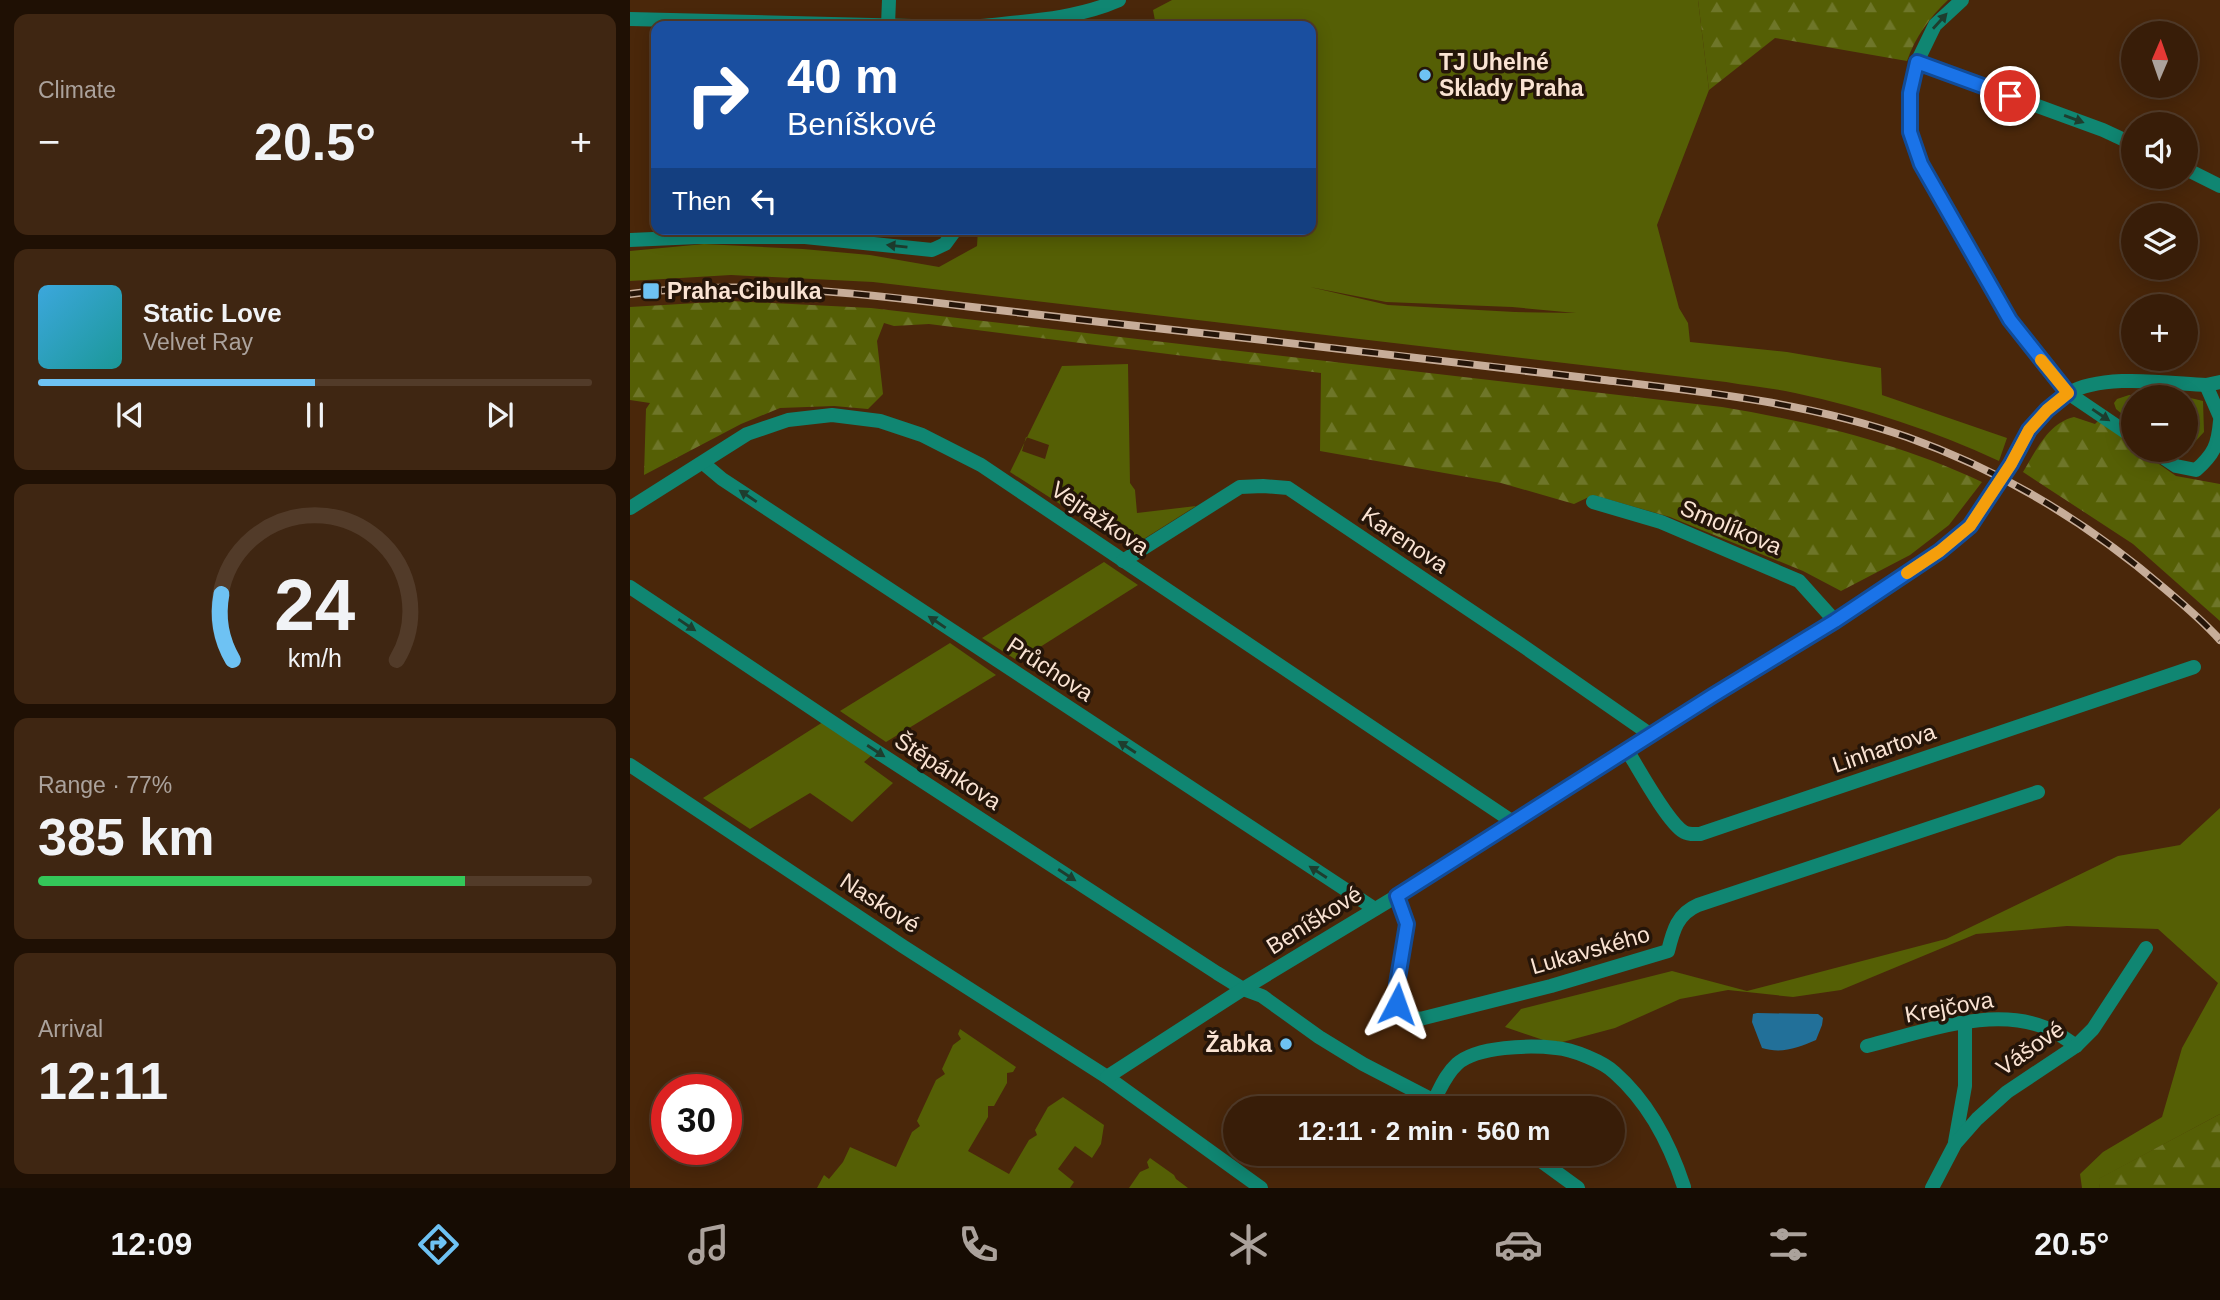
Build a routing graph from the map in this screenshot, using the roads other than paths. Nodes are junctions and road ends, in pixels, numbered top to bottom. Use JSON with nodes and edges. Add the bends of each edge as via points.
{"nodes":[{"id":1,"x":889,"y":0,"type":"edge"},
{"id":2,"x":1119,"y":0,"type":"edge"},
{"id":3,"x":1962,"y":0,"type":"edge"},
{"id":4,"x":630,"y":19,"type":"edge"},
{"id":5,"x":716,"y":21,"type":"edge"},
{"id":6,"x":888,"y":21,"type":"edge"},
{"id":7,"x":1027,"y":21,"type":"edge"},
{"id":8,"x":1917,"y":62,"type":"junction"},
{"id":9,"x":2121,"y":138,"type":"edge"},
{"id":10,"x":2198,"y":175,"type":"edge"},
{"id":11,"x":2220,"y":186,"type":"edge"},
{"id":12,"x":952,"y":235,"type":"edge"},
{"id":13,"x":630,"y":240,"type":"edge"},
{"id":14,"x":2213,"y":384,"type":"edge"},
{"id":15,"x":2068,"y":393,"type":"junction"},
{"id":16,"x":2220,"y":419,"type":"edge"},
{"id":17,"x":2121,"y":429,"type":"edge"},
{"id":18,"x":2170,"y":462,"type":"edge"},
{"id":19,"x":703,"y":463,"type":"junction"},
{"id":20,"x":1593,"y":502,"type":"dead end"},
{"id":21,"x":630,"y":508,"type":"edge"},
{"id":22,"x":1123,"y":561,"type":"junction"},
{"id":23,"x":630,"y":587,"type":"edge"},
{"id":24,"x":1835,"y":621,"type":"junction"},
{"id":25,"x":2194,"y":667,"type":"dead end"},
{"id":26,"x":1651,"y":735,"type":"junction"},
{"id":27,"x":1627,"y":750,"type":"junction"},
{"id":28,"x":630,"y":765,"type":"edge"},
{"id":29,"x":2038,"y":792,"type":"dead end"},
{"id":30,"x":1513,"y":821,"type":"junction"},
{"id":31,"x":1397,"y":896,"type":"junction"},
{"id":32,"x":1375,"y":909,"type":"junction"},
{"id":33,"x":2146,"y":948,"type":"dead end"},
{"id":34,"x":1243,"y":989,"type":"junction"},
{"id":35,"x":1965,"y":1024,"type":"junction"},
{"id":36,"x":1867,"y":1046,"type":"dead end"},
{"id":37,"x":2076,"y":1046,"type":"junction"},
{"id":38,"x":1107,"y":1077,"type":"junction"},
{"id":39,"x":1426,"y":1096,"type":"edge"},
{"id":40,"x":1436,"y":1096,"type":"edge"},
{"id":41,"x":1955,"y":1144,"type":"junction"},
{"id":42,"x":1548,"y":1166,"type":"edge"},
{"id":43,"x":1684,"y":1186,"type":"edge"},
{"id":44,"x":1261,"y":1188,"type":"edge"},
{"id":45,"x":1578,"y":1188,"type":"edge"},
{"id":46,"x":1932,"y":1188,"type":"edge"}],
"edges":[{"from":1,"to":6,"type":"street"},
{"from":2,"to":7,"type":"street"},
{"from":8,"to":3,"type":"street","one_way":true,"via":[[1935,25]]},
{"from":4,"to":5,"type":"street"},
{"from":8,"to":9,"type":"street","one_way":true},
{"from":8,"to":15,"type":"street","via":[[1910,93],[1910,132],[1921,164],[2010,320]]},
{"from":10,"to":11,"type":"street"},
{"from":12,"to":13,"type":"street","one_way":true,"via":[[933,250],[805,237]]},
{"from":14,"to":15,"type":"street","via":[[2116,382]]},
{"from":14,"to":16,"type":"street"},
{"from":15,"to":17,"type":"street","one_way":true},
{"from":15,"to":24,"type":"street","name":"Beníškové","bridge":true,"via":[[2029,430],[1970,526]]},
{"from":16,"to":18,"type":"street","via":[[2219,440],[2196,470]]},
{"from":19,"to":21,"type":"street","name":"Vejražkova"},
{"from":19,"to":22,"type":"street","name":"Vejražkova","via":[[747,434],[788,420],[832,415],[880,421],[922,435],[981,465]]},
{"from":32,"to":19,"type":"street","name":"Průchova","one_way":true},
{"from":20,"to":24,"type":"street","name":"Smolíkova","via":[[1661,522],[1799,581]]},
{"from":22,"to":26,"type":"street","name":"Karenova","via":[[1240,487],[1288,488]]},
{"from":22,"to":30,"type":"street","name":"Vejražkova"},
{"from":23,"to":34,"type":"street","name":"Štěpánkova","one_way":true},
{"from":24,"to":26,"type":"street","name":"Beníškové"},
{"from":25,"to":27,"type":"street","name":"Linhartova","via":[[1700,834],[1685,833],[1677,825]]},
{"from":26,"to":27,"type":"street","name":"Beníškové"},
{"from":27,"to":30,"type":"street","name":"Beníškové"},
{"from":28,"to":38,"type":"street","name":"Naskové"},
{"from":29,"to":31,"type":"street","name":"Lukavského","via":[[1698,905],[1678,921],[1668,951],[1420,1019],[1404,1012],[1396,999],[1407,924]]},
{"from":30,"to":31,"type":"street","name":"Beníškové"},
{"from":31,"to":32,"type":"street","name":"Beníškové"},
{"from":32,"to":34,"type":"street","name":"Beníškové"},
{"from":33,"to":37,"type":"street","name":"Vášové","via":[[2103,1016]]},
{"from":34,"to":38,"type":"street","name":"Beníškové"},
{"from":34,"to":39,"type":"street","name":"Štěpánkova","via":[[1262,996],[1363,1064]]},
{"from":35,"to":36,"type":"street","name":"Krejčova"},
{"from":35,"to":37,"type":"street","name":"Krejčova","via":[[2020,1021],[2058,1033]]},
{"from":35,"to":41,"type":"street","name":"Vášové","via":[[1965,1086]]},
{"from":37,"to":41,"type":"street","name":"Vášové","via":[[2007,1092]]},
{"from":38,"to":44,"type":"street","name":"Naskové"},
{"from":40,"to":43,"type":"street","via":[[1458,1063],[1473,1055],[1515,1048],[1559,1048],[1595,1060],[1614,1071],[1636,1095],[1665,1139]]},
{"from":41,"to":46,"type":"street","name":"Vášové"},
{"from":42,"to":45,"type":"street"}]}
